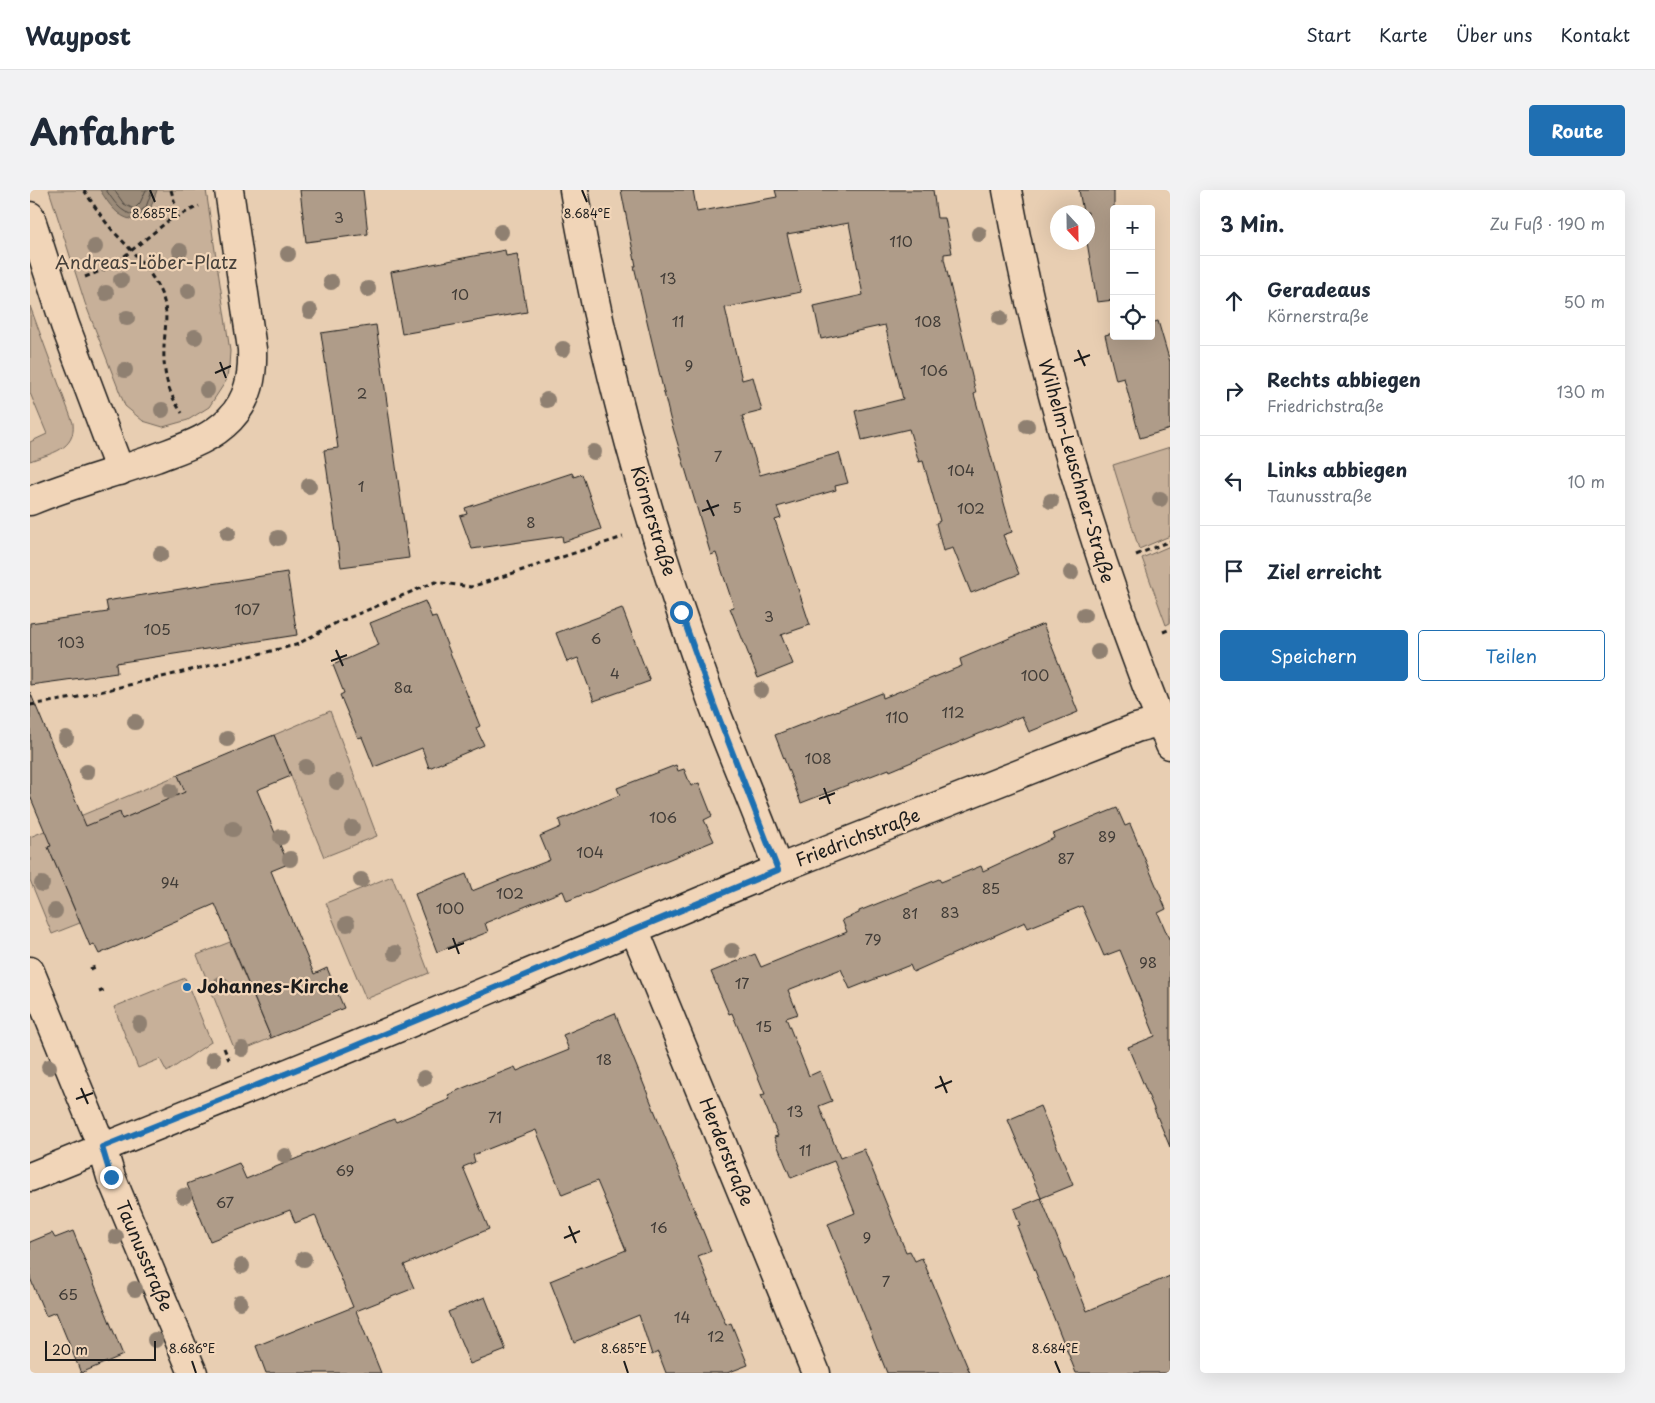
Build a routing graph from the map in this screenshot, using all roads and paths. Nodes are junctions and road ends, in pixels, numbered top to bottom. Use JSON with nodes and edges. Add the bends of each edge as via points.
{"nodes":[{"id":1,"x":84,"y":190,"type":"edge"},
{"id":2,"x":171,"y":190,"type":"edge"},
{"id":3,"x":229,"y":190,"type":"edge"},
{"id":4,"x":574,"y":190,"type":"edge"},
{"id":5,"x":1007,"y":190,"type":"edge"},
{"id":6,"x":205,"y":204,"type":"dead end"},
{"id":7,"x":178,"y":214,"type":"junction"},
{"id":8,"x":30,"y":216,"type":"edge"},
{"id":9,"x":132,"y":250,"type":"junction"},
{"id":10,"x":81,"y":279,"type":"dead end"},
{"id":11,"x":184,"y":416,"type":"dead end"},
{"id":12,"x":120,"y":471,"type":"junction"},
{"id":13,"x":30,"y":502,"type":"edge"},
{"id":14,"x":628,"y":536,"type":"dead end"},
{"id":15,"x":1170,"y":541,"type":"edge"},
{"id":16,"x":1136,"y":555,"type":"dead end"},
{"id":17,"x":1170,"y":629,"type":"edge"},
{"id":18,"x":1163,"y":632,"type":"dead end"},
{"id":19,"x":30,"y":705,"type":"edge"},
{"id":20,"x":1167,"y":729,"type":"edge"},
{"id":21,"x":778,"y":870,"type":"junction"},
{"id":22,"x":635,"y":931,"type":"junction"},
{"id":23,"x":98,"y":966,"type":"dead end"},
{"id":24,"x":90,"y":969,"type":"dead end"},
{"id":25,"x":30,"y":971,"type":"edge"},
{"id":26,"x":106,"y":989,"type":"dead end"},
{"id":27,"x":99,"y":992,"type":"dead end"},
{"id":28,"x":224,"y":1048,"type":"dead end"},
{"id":29,"x":230,"y":1063,"type":"dead end"},
{"id":30,"x":102,"y":1147,"type":"junction"},
{"id":31,"x":30,"y":1176,"type":"edge"},
{"id":32,"x":193,"y":1373,"type":"edge"},
{"id":33,"x":816,"y":1373,"type":"edge"}],
"edges":[{"from":1,"to":9,"type":"path"},
{"from":2,"to":7,"type":"path"},
{"from":3,"to":12,"type":"street","via":[[252,349],[250,388],[241,405],[217,431]]},
{"from":4,"to":21,"type":"street","name":"Körnerstraße","via":[[602,337],[648,512],[714,705]]},
{"from":5,"to":20,"type":"street","name":"Wilhelm-Leuschner-Straße","via":[[1045,368],[1074,475],[1116,606]]},
{"from":6,"to":7,"type":"path"},
{"from":7,"to":9,"type":"path"},
{"from":8,"to":12,"type":"street","via":[[65,325]]},
{"from":9,"to":10,"type":"path","via":[[111,266]]},
{"from":9,"to":11,"type":"path","via":[[149,270],[165,306],[164,376]]},
{"from":12,"to":13,"type":"street"},
{"from":14,"to":19,"type":"path","via":[[471,587],[435,582],[336,623],[296,645],[74,698]]},
{"from":15,"to":16,"type":"path"},
{"from":17,"to":18,"type":"path"},
{"from":20,"to":21,"type":"street","name":"Friedrichstraße","via":[[1136,728]]},
{"from":21,"to":22,"type":"street","name":"Friedrichstraße"},
{"from":22,"to":30,"type":"street","name":"Friedrichstraße"},
{"from":22,"to":33,"type":"street","name":"Herderstraße"},
{"from":23,"to":24,"type":"path"},
{"from":25,"to":30,"type":"street","name":"Taunusstraße"},
{"from":26,"to":27,"type":"path"},
{"from":28,"to":29,"type":"path"},
{"from":30,"to":31,"type":"street","name":"Friedrichstraße"},
{"from":30,"to":32,"type":"street","name":"Taunusstraße","via":[[111,1177]]}]}
